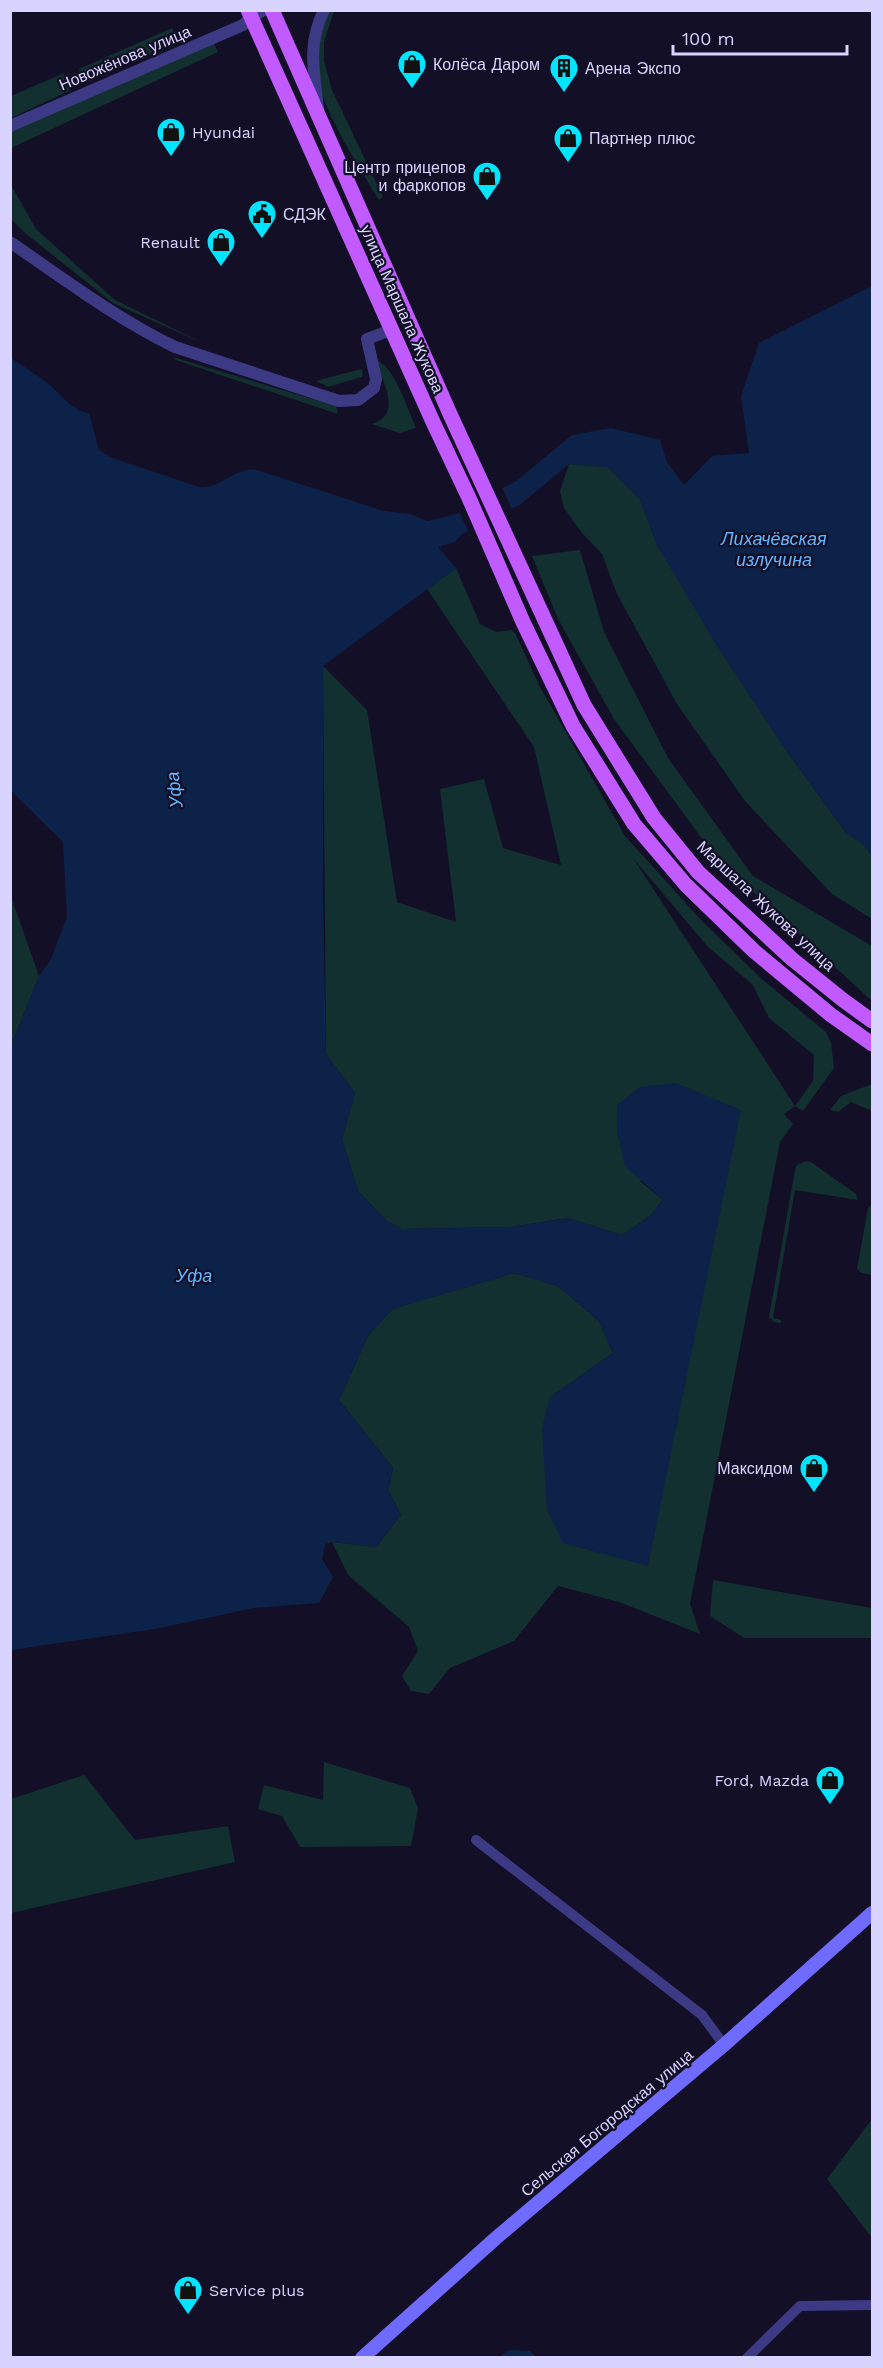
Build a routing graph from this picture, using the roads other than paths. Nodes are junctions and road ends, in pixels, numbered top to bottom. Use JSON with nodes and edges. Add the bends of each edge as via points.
{"nodes":[{"id":1,"x":272,"y":10,"type":"edge"},
{"id":2,"x":324,"y":10,"type":"edge"},
{"id":3,"x":255,"y":13,"type":"edge"},
{"id":4,"x":319,"y":115,"type":"junction"},
{"id":5,"x":10,"y":126,"type":"edge"},
{"id":6,"x":10,"y":242,"type":"edge"},
{"id":7,"x":391,"y":330,"type":"junction"},
{"id":8,"x":542,"y":616,"type":"joint"},
{"id":9,"x":873,"y":1021,"type":"edge"},
{"id":10,"x":873,"y":1044,"type":"edge"},
{"id":11,"x":476,"y":1840,"type":"dead end"},
{"id":12,"x":873,"y":1913,"type":"edge"},
{"id":13,"x":724,"y":2045,"type":"junction"},
{"id":14,"x":873,"y":2305,"type":"edge"},
{"id":15,"x":362,"y":2358,"type":"edge"},
{"id":16,"x":747,"y":2358,"type":"edge"}],
"edges":[{"from":1,"to":4,"type":"main road","name":"улица Маршала Жукова"},
{"from":2,"to":4,"type":"street","via":[[311,55]]},
{"from":3,"to":5,"type":"street","name":"Новожёнова улица","via":[[243,25]]},
{"from":3,"to":7,"type":"main road","name":"улица Маршала Жукова"},
{"from":4,"to":8,"type":"main road","name":"улица Маршала Жукова"},
{"from":6,"to":7,"type":"street","via":[[91,298],[167,343],[339,401],[358,400],[374,388],[376,379],[367,339]]},
{"from":7,"to":10,"type":"main road","name":"улица Маршала Жукова","via":[[573,726],[634,824],[686,885],[754,951],[831,1015]]},
{"from":8,"to":9,"type":"main road","name":"Маршала Жукова улица","via":[[584,705],[654,818],[698,872],[792,959]]},
{"from":11,"to":13,"type":"street","via":[[702,2015]]},
{"from":12,"to":13,"type":"main road","name":"Сельская Богородская улица"},
{"from":13,"to":15,"type":"main road","name":"Сельская Богородская улица","via":[[496,2238]]},
{"from":14,"to":16,"type":"street","via":[[800,2306]]}]}
